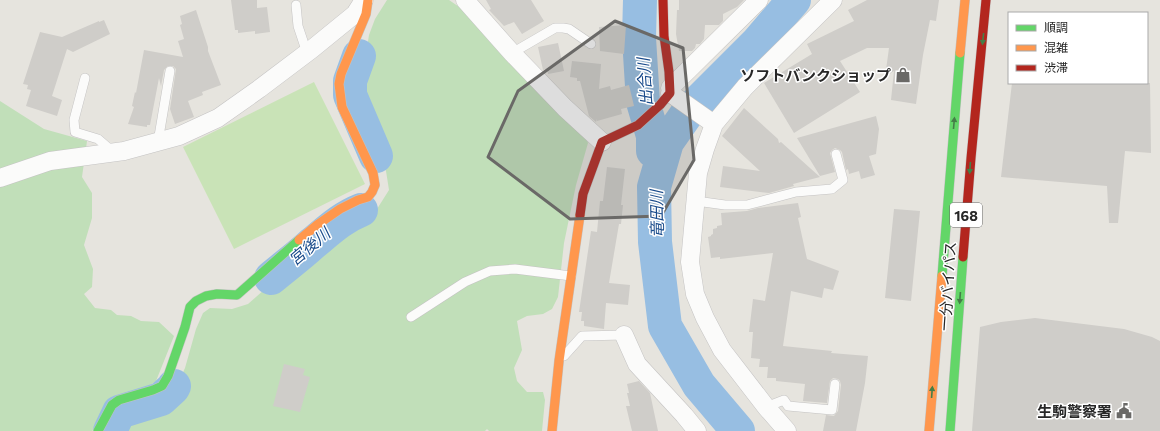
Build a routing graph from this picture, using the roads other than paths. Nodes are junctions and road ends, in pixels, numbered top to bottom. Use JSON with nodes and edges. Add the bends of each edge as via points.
{"nodes":[{"id":1,"x":364,"y":0,"type":"edge"},
{"id":2,"x":368,"y":0,"type":"edge"},
{"id":3,"x":465,"y":0,"type":"edge"},
{"id":4,"x":663,"y":0,"type":"edge"},
{"id":5,"x":759,"y":0,"type":"edge"},
{"id":6,"x":833,"y":0,"type":"edge"},
{"id":7,"x":965,"y":0,"type":"edge"},
{"id":8,"x":986,"y":0,"type":"edge"},
{"id":9,"x":296,"y":5,"type":"dead end"},
{"id":10,"x":591,"y":44,"type":"dead end"},
{"id":11,"x":307,"y":53,"type":"junction"},
{"id":12,"x":512,"y":53,"type":"junction"},
{"id":13,"x":170,"y":71,"type":"dead end"},
{"id":14,"x":85,"y":78,"type":"dead end"},
{"id":15,"x":667,"y":95,"type":"junction"},
{"id":16,"x":714,"y":124,"type":"junction"},
{"id":17,"x":158,"y":142,"type":"junction"},
{"id":18,"x":602,"y":142,"type":"junction"},
{"id":19,"x":113,"y":152,"type":"junction"},
{"id":20,"x":836,"y":154,"type":"dead end"},
{"id":21,"x":0,"y":178,"type":"edge"},
{"id":22,"x":696,"y":201,"type":"junction"},
{"id":23,"x":571,"y":276,"type":"junction"},
{"id":24,"x":411,"y":318,"type":"dead end"},
{"id":25,"x":624,"y":335,"type":"joint"},
{"id":26,"x":560,"y":361,"type":"junction"},
{"id":27,"x":835,"y":384,"type":"dead end"},
{"id":28,"x":766,"y":407,"type":"junction"},
{"id":29,"x":98,"y":431,"type":"edge"},
{"id":30,"x":552,"y":431,"type":"edge"},
{"id":31,"x":697,"y":431,"type":"edge"},
{"id":32,"x":787,"y":431,"type":"edge"},
{"id":33,"x":929,"y":431,"type":"edge"},
{"id":34,"x":950,"y":431,"type":"edge"}],
"edges":[{"from":1,"to":11,"type":"street","via":[[355,14]]},
{"from":2,"to":29,"type":"main road","via":[[366,14],[339,84],[342,107],[373,173],[375,185],[372,192],[368,197],[340,209],[317,225],[237,295],[217,294],[196,301],[190,307],[168,376],[162,386],[119,400],[107,412]]},
{"from":3,"to":12,"type":"street"},
{"from":4,"to":15,"type":"main road"},
{"from":5,"to":15,"type":"street"},
{"from":6,"to":16,"type":"street","via":[[745,87]]},
{"from":33,"to":7,"type":"main road","name":"一分バイパス","number":"168","one_way":true},
{"from":8,"to":34,"type":"main road","name":"一分バイパス","number":"168","one_way":true},
{"from":9,"to":11,"type":"lane","via":[[298,26]]},
{"from":10,"to":12,"type":"lane","via":[[569,29],[554,28]]},
{"from":11,"to":17,"type":"street","via":[[218,118],[180,136]]},
{"from":12,"to":18,"type":"street"},
{"from":13,"to":17,"type":"lane"},
{"from":14,"to":19,"type":"lane","via":[[74,120],[75,132],[98,139]]},
{"from":15,"to":16,"type":"street"},
{"from":15,"to":18,"type":"main road","via":[[638,125]]},
{"from":16,"to":22,"type":"street","via":[[698,173]]},
{"from":17,"to":19,"type":"street"},
{"from":18,"to":23,"type":"main road","via":[[583,194]]},
{"from":19,"to":21,"type":"street","via":[[50,161]]},
{"from":20,"to":22,"type":"lane","via":[[842,180],[832,189],[796,192],[747,205]]},
{"from":22,"to":28,"type":"street","via":[[690,262],[695,294],[704,318],[722,350]]},
{"from":23,"to":24,"type":"lane","via":[[515,269],[490,271],[465,282]]},
{"from":23,"to":26,"type":"main road"},
{"from":25,"to":26,"type":"lane","via":[[582,336]]},
{"from":25,"to":31,"type":"street","via":[[637,364]]},
{"from":26,"to":30,"type":"main road"},
{"from":27,"to":28,"type":"lane","via":[[832,410],[788,406],[784,400]]},
{"from":28,"to":32,"type":"street"}]}
